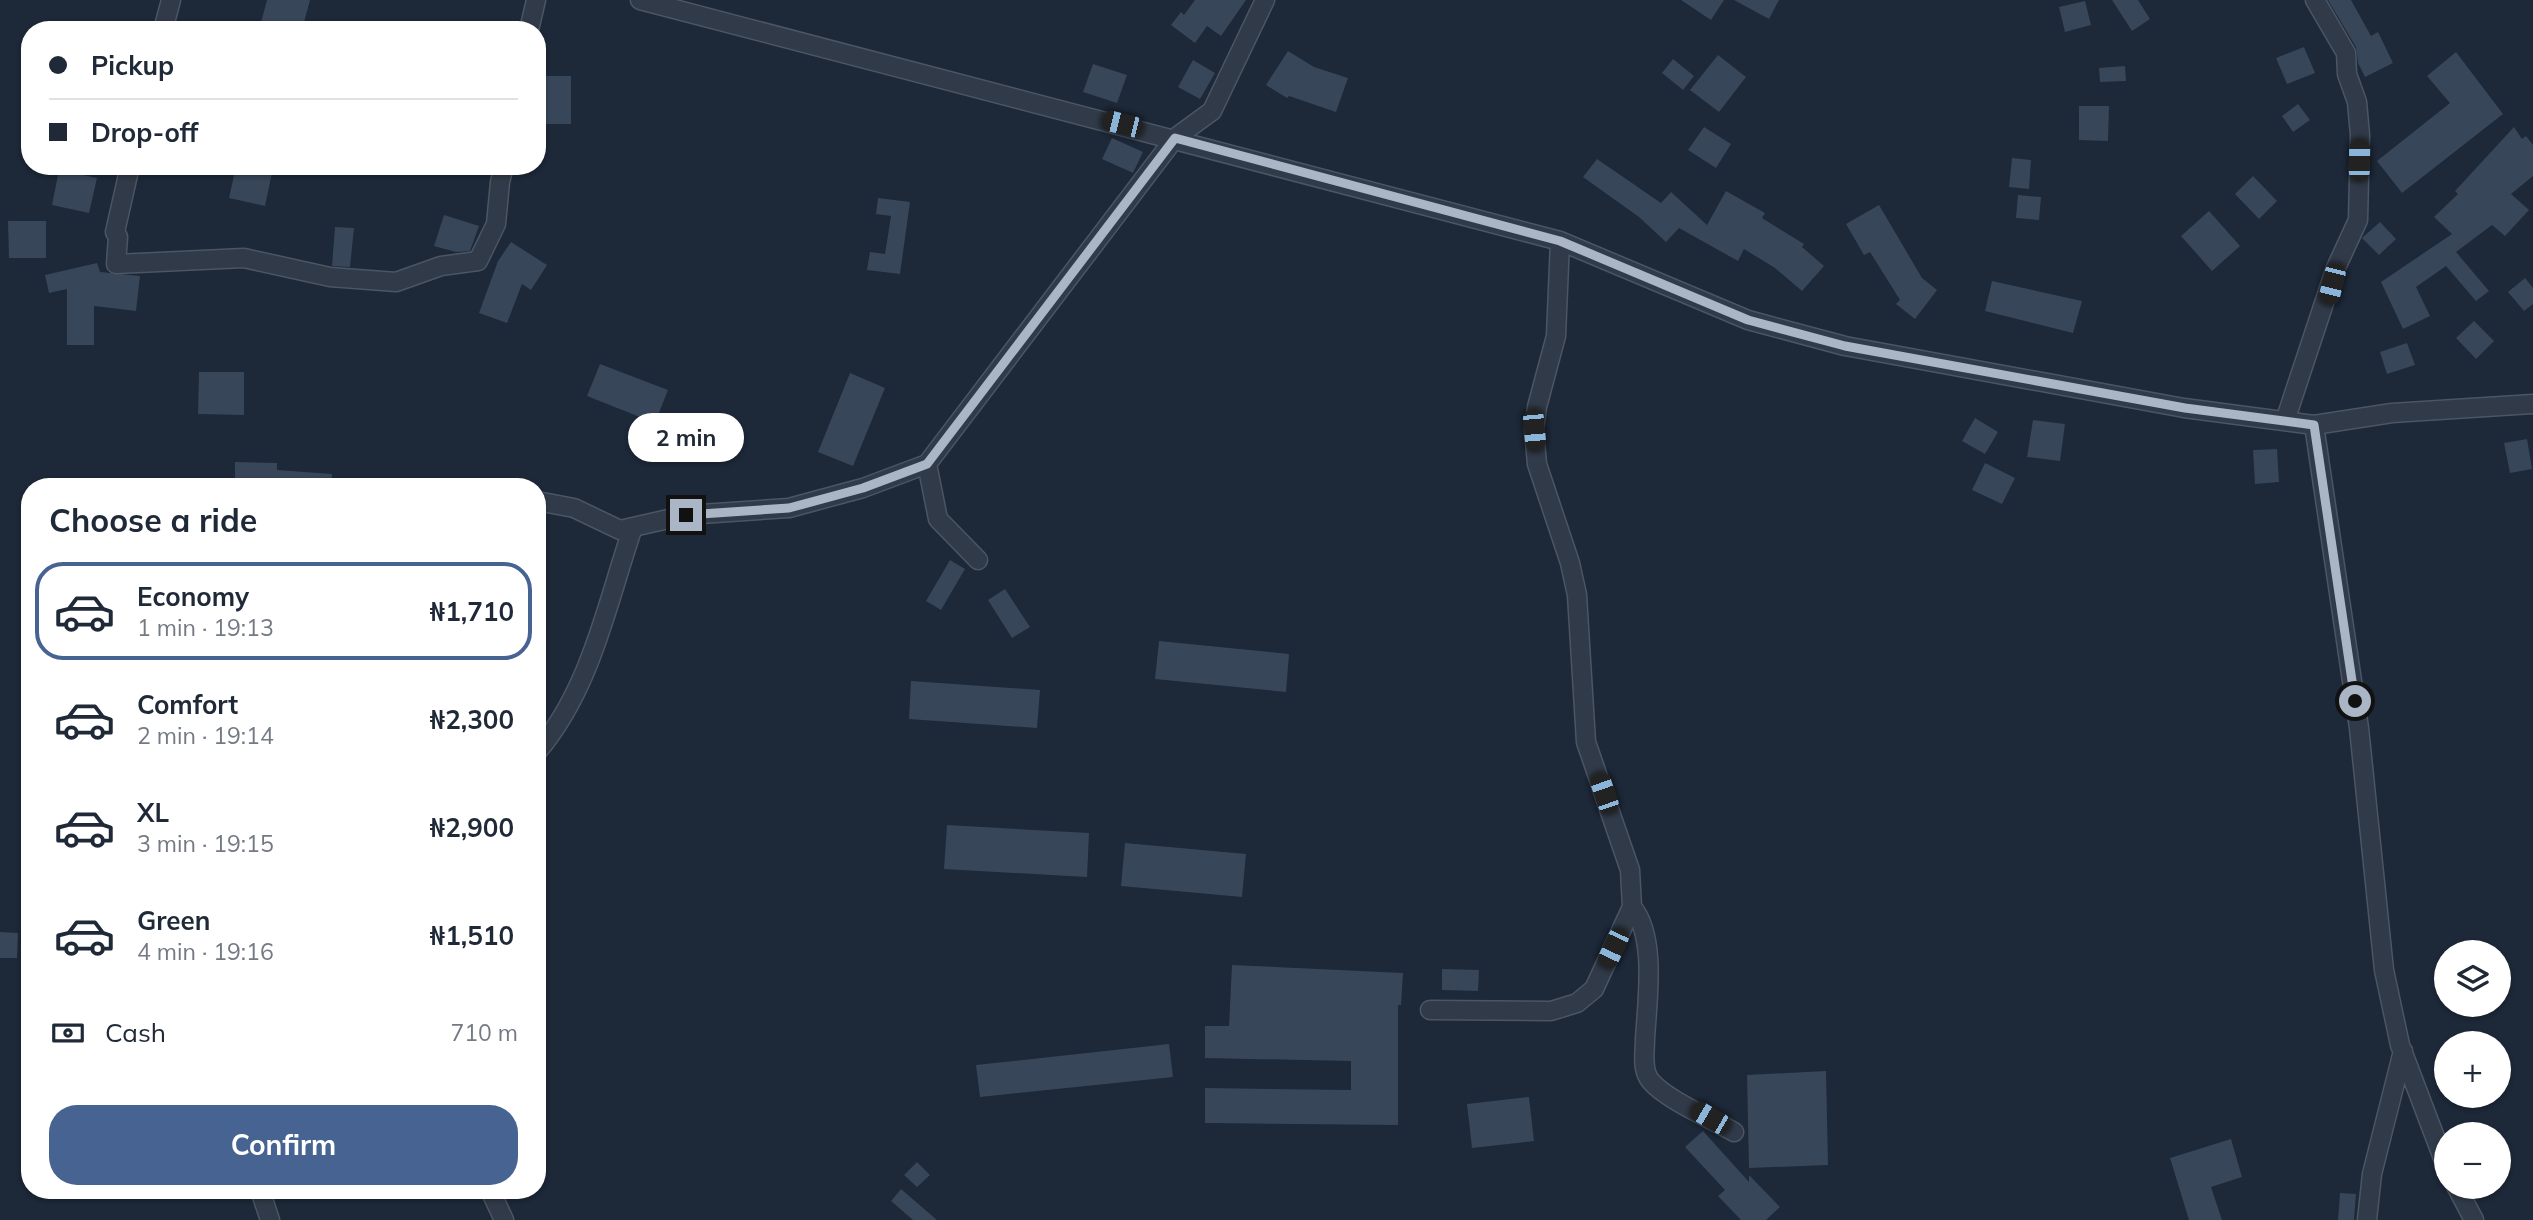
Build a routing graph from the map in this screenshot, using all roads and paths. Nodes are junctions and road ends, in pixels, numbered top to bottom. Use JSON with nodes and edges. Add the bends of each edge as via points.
{"nodes":[{"id":1,"x":171,"y":0,"type":"edge"},
{"id":2,"x":536,"y":0,"type":"edge"},
{"id":3,"x":640,"y":0,"type":"edge"},
{"id":4,"x":1265,"y":0,"type":"edge"},
{"id":5,"x":2315,"y":0,"type":"edge"},
{"id":6,"x":165,"y":21,"type":"edge"},
{"id":7,"x":531,"y":21,"type":"edge"},
{"id":8,"x":1175,"y":138,"type":"junction"},
{"id":9,"x":128,"y":175,"type":"edge"},
{"id":10,"x":502,"y":175,"type":"edge"},
{"id":11,"x":1560,"y":241,"type":"junction"},
{"id":12,"x":2533,"y":404,"type":"edge"},
{"id":13,"x":2286,"y":421,"type":"junction"},
{"id":14,"x":2314,"y":425,"type":"junction"},
{"id":15,"x":927,"y":464,"type":"junction"},
{"id":16,"x":546,"y":503,"type":"edge"},
{"id":17,"x":633,"y":527,"type":"junction"},
{"id":18,"x":978,"y":559,"type":"dead end"},
{"id":19,"x":546,"y":741,"type":"edge"},
{"id":20,"x":1632,"y":907,"type":"junction"},
{"id":21,"x":1430,"y":1010,"type":"dead end"},
{"id":22,"x":2403,"y":1051,"type":"junction"},
{"id":23,"x":1734,"y":1132,"type":"dead end"},
{"id":24,"x":2434,"y":1134,"type":"edge"},
{"id":25,"x":263,"y":1199,"type":"edge"},
{"id":26,"x":494,"y":1199,"type":"edge"},
{"id":27,"x":2463,"y":1199,"type":"edge"},
{"id":28,"x":270,"y":1220,"type":"edge"},
{"id":29,"x":504,"y":1220,"type":"edge"},
{"id":30,"x":2367,"y":1220,"type":"edge"},
{"id":31,"x":2474,"y":1220,"type":"edge"}],
"edges":[{"from":1,"to":6,"type":"street"},
{"from":2,"to":7,"type":"street"},
{"from":3,"to":8,"type":"street"},
{"from":4,"to":8,"type":"street","via":[[1212,111]]},
{"from":5,"to":13,"type":"street","via":[[2346,53],[2347,74],[2357,102],[2358,220],[2335,270]]},
{"from":8,"to":11,"type":"street"},
{"from":8,"to":15,"type":"street"},
{"from":9,"to":10,"type":"street","via":[[115,232],[116,264],[244,258],[330,277],[396,282],[441,266],[478,261],[496,224]]},
{"from":11,"to":13,"type":"street","via":[[1748,320],[1845,346],[2185,408]]},
{"from":11,"to":20,"type":"street","via":[[1556,336],[1534,430],[1537,464],[1577,595],[1586,742],[1630,870]]},
{"from":12,"to":14,"type":"street","via":[[2392,413]]},
{"from":13,"to":14,"type":"street"},
{"from":14,"to":22,"type":"street","via":[[2359,728],[2384,970]]},
{"from":15,"to":17,"type":"street","via":[[789,508],[686,515]]},
{"from":15,"to":18,"type":"street","via":[[938,519]]},
{"from":16,"to":17,"type":"street","via":[[574,508],[620,530]]},
{"from":17,"to":19,"type":"street","via":[[601,636]]},
{"from":20,"to":21,"type":"street","via":[[1594,989],[1577,1003],[1551,1011]]},
{"from":20,"to":23,"type":"street","via":[[1642,920],[1646,942],[1647,1076],[1662,1090]]},
{"from":22,"to":24,"type":"street"},
{"from":22,"to":30,"type":"street","via":[[2372,1174]]},
{"from":25,"to":28,"type":"street"},
{"from":26,"to":29,"type":"street"},
{"from":27,"to":31,"type":"street"}]}
